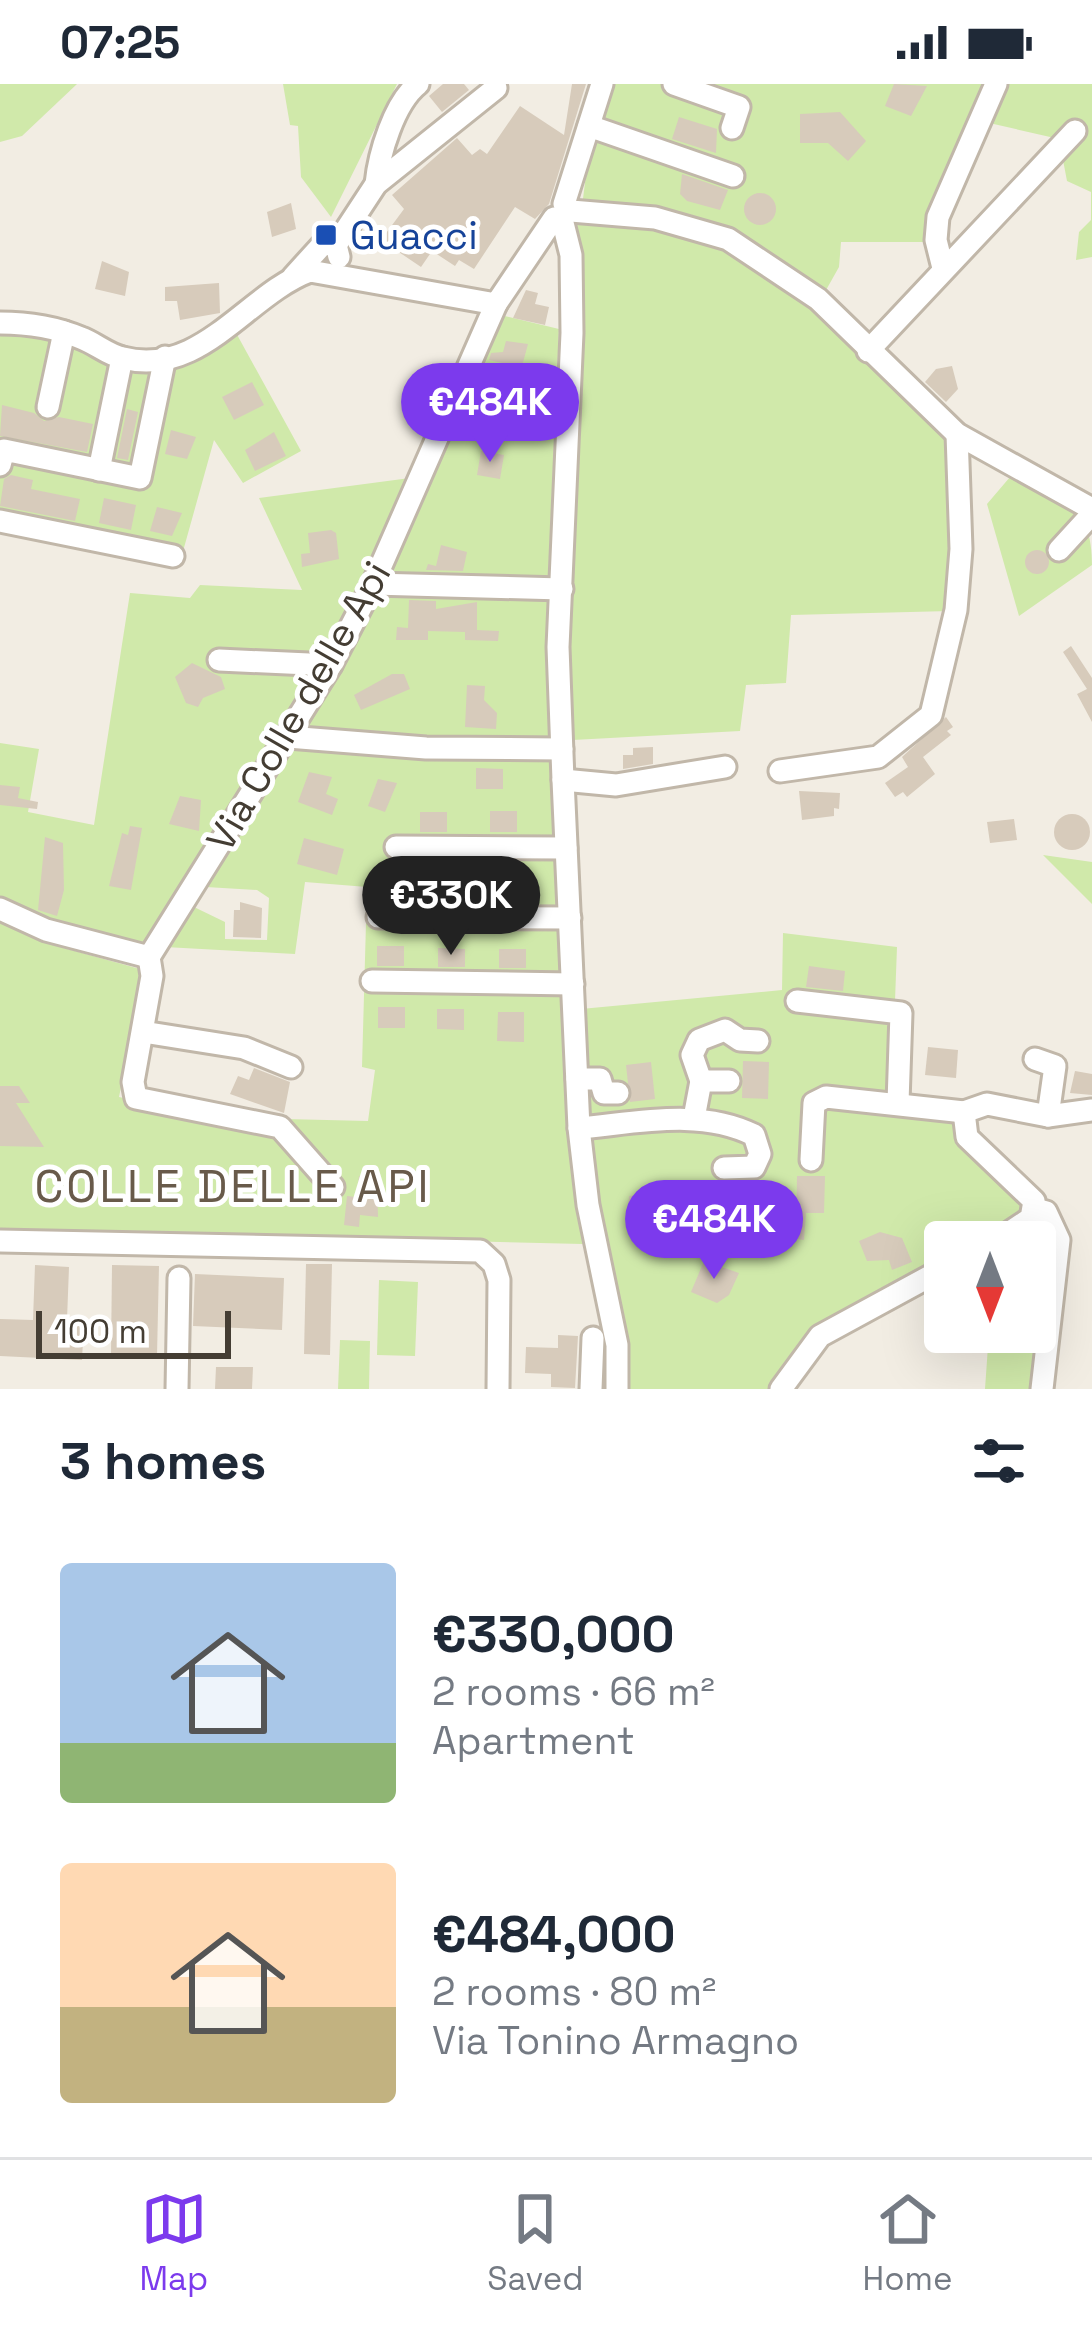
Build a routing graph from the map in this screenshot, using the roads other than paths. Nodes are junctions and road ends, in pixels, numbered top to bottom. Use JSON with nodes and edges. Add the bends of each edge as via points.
{"nodes":[{"id":1,"x":418,"y":84,"type":"edge"},
{"id":2,"x":602,"y":84,"type":"edge"},
{"id":3,"x":674,"y":84,"type":"edge"},
{"id":4,"x":996,"y":84,"type":"edge"},
{"id":5,"x":496,"y":88,"type":"dead end"},
{"id":6,"x":589,"y":126,"type":"junction"},
{"id":7,"x":732,"y":128,"type":"dead end"},
{"id":8,"x":1075,"y":130,"type":"dead end"},
{"id":9,"x":733,"y":176,"type":"dead end"},
{"id":10,"x":376,"y":184,"type":"junction"},
{"id":11,"x":563,"y":214,"type":"junction"},
{"id":12,"x":336,"y":245,"type":"junction"},
{"id":13,"x":944,"y":268,"type":"junction"},
{"id":14,"x":330,"y":272,"type":"junction"},
{"id":15,"x":293,"y":278,"type":"junction"},
{"id":16,"x":496,"y":304,"type":"junction"},
{"id":17,"x":0,"y":322,"type":"edge"},
{"id":18,"x":64,"y":332,"type":"junction"},
{"id":19,"x":868,"y":351,"type":"junction"},
{"id":20,"x":165,"y":357,"type":"junction"},
{"id":21,"x":122,"y":358,"type":"junction"},
{"id":22,"x":48,"y":406,"type":"dead end"},
{"id":23,"x":957,"y":434,"type":"junction"},
{"id":24,"x":0,"y":465,"type":"edge"},
{"id":25,"x":99,"y":470,"type":"junction"},
{"id":26,"x":1092,"y":512,"type":"edge"},
{"id":27,"x":0,"y":521,"type":"edge"},
{"id":28,"x":1059,"y":550,"type":"dead end"},
{"id":29,"x":172,"y":556,"type":"dead end"},
{"id":30,"x":373,"y":584,"type":"junction"},
{"id":31,"x":562,"y":589,"type":"junction"},
{"id":32,"x":219,"y":660,"type":"dead end"},
{"id":33,"x":331,"y":665,"type":"junction"},
{"id":34,"x":288,"y":737,"type":"junction"},
{"id":35,"x":562,"y":749,"type":"junction"},
{"id":36,"x":725,"y":767,"type":"dead end"},
{"id":37,"x":780,"y":771,"type":"dead end"},
{"id":38,"x":563,"y":780,"type":"junction"},
{"id":39,"x":396,"y":847,"type":"dead end"},
{"id":40,"x":566,"y":848,"type":"junction"},
{"id":41,"x":0,"y":909,"type":"edge"},
{"id":42,"x":378,"y":916,"type":"dead end"},
{"id":43,"x":570,"y":918,"type":"junction"},
{"id":44,"x":149,"y":957,"type":"junction"},
{"id":45,"x":372,"y":981,"type":"dead end"},
{"id":46,"x":573,"y":984,"type":"junction"},
{"id":47,"x":797,"y":1001,"type":"dead end"},
{"id":48,"x":143,"y":1032,"type":"junction"},
{"id":49,"x":758,"y":1041,"type":"dead end"},
{"id":50,"x":1035,"y":1059,"type":"dead end"},
{"id":51,"x":291,"y":1067,"type":"dead end"},
{"id":52,"x":577,"y":1079,"type":"junction"},
{"id":53,"x":729,"y":1081,"type":"dead end"},
{"id":54,"x":701,"y":1082,"type":"junction"},
{"id":55,"x":619,"y":1093,"type":"dead end"},
{"id":56,"x":898,"y":1102,"type":"junction"},
{"id":57,"x":1092,"y":1110,"type":"edge"},
{"id":58,"x":964,"y":1112,"type":"junction"},
{"id":59,"x":1048,"y":1116,"type":"junction"},
{"id":60,"x":694,"y":1118,"type":"junction"},
{"id":61,"x":579,"y":1128,"type":"junction"},
{"id":62,"x":812,"y":1160,"type":"dead end"},
{"id":63,"x":724,"y":1168,"type":"dead end"},
{"id":64,"x":333,"y":1187,"type":"dead end"},
{"id":65,"x":1035,"y":1209,"type":"junction"},
{"id":66,"x":1020,"y":1221,"type":"edge"},
{"id":67,"x":0,"y":1240,"type":"edge"},
{"id":68,"x":178,"y":1278,"type":"dead end"},
{"id":69,"x":924,"y":1279,"type":"edge"},
{"id":70,"x":593,"y":1338,"type":"dead end"},
{"id":71,"x":177,"y":1389,"type":"edge"},
{"id":72,"x":498,"y":1389,"type":"edge"},
{"id":73,"x":591,"y":1389,"type":"edge"},
{"id":74,"x":617,"y":1389,"type":"edge"},
{"id":75,"x":781,"y":1389,"type":"edge"},
{"id":76,"x":1042,"y":1389,"type":"edge"}],
"edges":[{"from":1,"to":10,"type":"street","via":[[393,127]]},
{"from":2,"to":6,"type":"street"},
{"from":3,"to":7,"type":"street","via":[[739,107]]},
{"from":4,"to":13,"type":"street","via":[[938,218]]},
{"from":5,"to":10,"type":"street"},
{"from":6,"to":9,"type":"street"},
{"from":6,"to":11,"type":"street"},
{"from":8,"to":13,"type":"street"},
{"from":10,"to":12,"type":"street"},
{"from":11,"to":16,"type":"street","name":"Via Colle delle Api"},
{"from":11,"to":19,"type":"street","via":[[656,218],[728,239],[818,299]]},
{"from":11,"to":31,"type":"street","via":[[572,333]]},
{"from":12,"to":14,"type":"street","via":[[340,255]]},
{"from":12,"to":15,"type":"street","via":[[323,244]]},
{"from":13,"to":19,"type":"street"},
{"from":14,"to":15,"type":"street"},
{"from":14,"to":16,"type":"street"},
{"from":15,"to":20,"type":"street","via":[[202,346]]},
{"from":16,"to":30,"type":"street","name":"Via Colle delle Api"},
{"from":17,"to":18,"type":"street"},
{"from":18,"to":21,"type":"street"},
{"from":18,"to":22,"type":"street"},
{"from":19,"to":23,"type":"street"},
{"from":20,"to":21,"type":"street"},
{"from":20,"to":25,"type":"street","via":[[140,478]]},
{"from":21,"to":25,"type":"street"},
{"from":23,"to":26,"type":"street"},
{"from":23,"to":37,"type":"street","via":[[956,610],[932,716],[878,757]]},
{"from":24,"to":25,"type":"street","via":[[4,450]]},
{"from":26,"to":28,"type":"street"},
{"from":27,"to":29,"type":"street"},
{"from":30,"to":31,"type":"street"},
{"from":30,"to":33,"type":"street","name":"Via Colle delle Api"},
{"from":31,"to":35,"type":"street"},
{"from":32,"to":33,"type":"street"},
{"from":33,"to":34,"type":"street","name":"Via Colle delle Api"},
{"from":34,"to":35,"type":"street"},
{"from":34,"to":44,"type":"street","name":"Via Colle delle Api"},
{"from":35,"to":38,"type":"street"},
{"from":36,"to":38,"type":"street","via":[[616,784]]},
{"from":38,"to":40,"type":"street"},
{"from":39,"to":40,"type":"street"},
{"from":40,"to":43,"type":"street"},
{"from":41,"to":44,"type":"street"},
{"from":42,"to":43,"type":"street"},
{"from":43,"to":46,"type":"street"},
{"from":44,"to":48,"type":"street"},
{"from":45,"to":46,"type":"street"},
{"from":46,"to":52,"type":"street"},
{"from":47,"to":56,"type":"street","via":[[901,1013]]},
{"from":48,"to":51,"type":"street","via":[[244,1048]]},
{"from":48,"to":64,"type":"street","via":[[136,1098],[280,1127]]},
{"from":49,"to":54,"type":"street","via":[[725,1030],[699,1040],[692,1055]]},
{"from":50,"to":59,"type":"street","via":[[1055,1066]]},
{"from":52,"to":55,"type":"street","via":[[600,1079],[604,1093]]},
{"from":52,"to":61,"type":"street"},
{"from":53,"to":54,"type":"street"},
{"from":54,"to":60,"type":"street"},
{"from":56,"to":58,"type":"street"},
{"from":56,"to":62,"type":"street","via":[[814,1103]]},
{"from":57,"to":59,"type":"street"},
{"from":58,"to":59,"type":"street","via":[[986,1104]]},
{"from":58,"to":65,"type":"street","via":[[968,1137],[1015,1177]]},
{"from":60,"to":61,"type":"street"},
{"from":60,"to":63,"type":"street","via":[[754,1135],[754,1167]]},
{"from":61,"to":74,"type":"street","via":[[617,1345]]},
{"from":65,"to":66,"type":"street"},
{"from":65,"to":76,"type":"street","via":[[1046,1212],[1059,1240]]},
{"from":67,"to":72,"type":"street","via":[[480,1251],[499,1280]]},
{"from":68,"to":71,"type":"street"},
{"from":69,"to":75,"type":"street","via":[[820,1336]]},
{"from":70,"to":73,"type":"street"}]}
